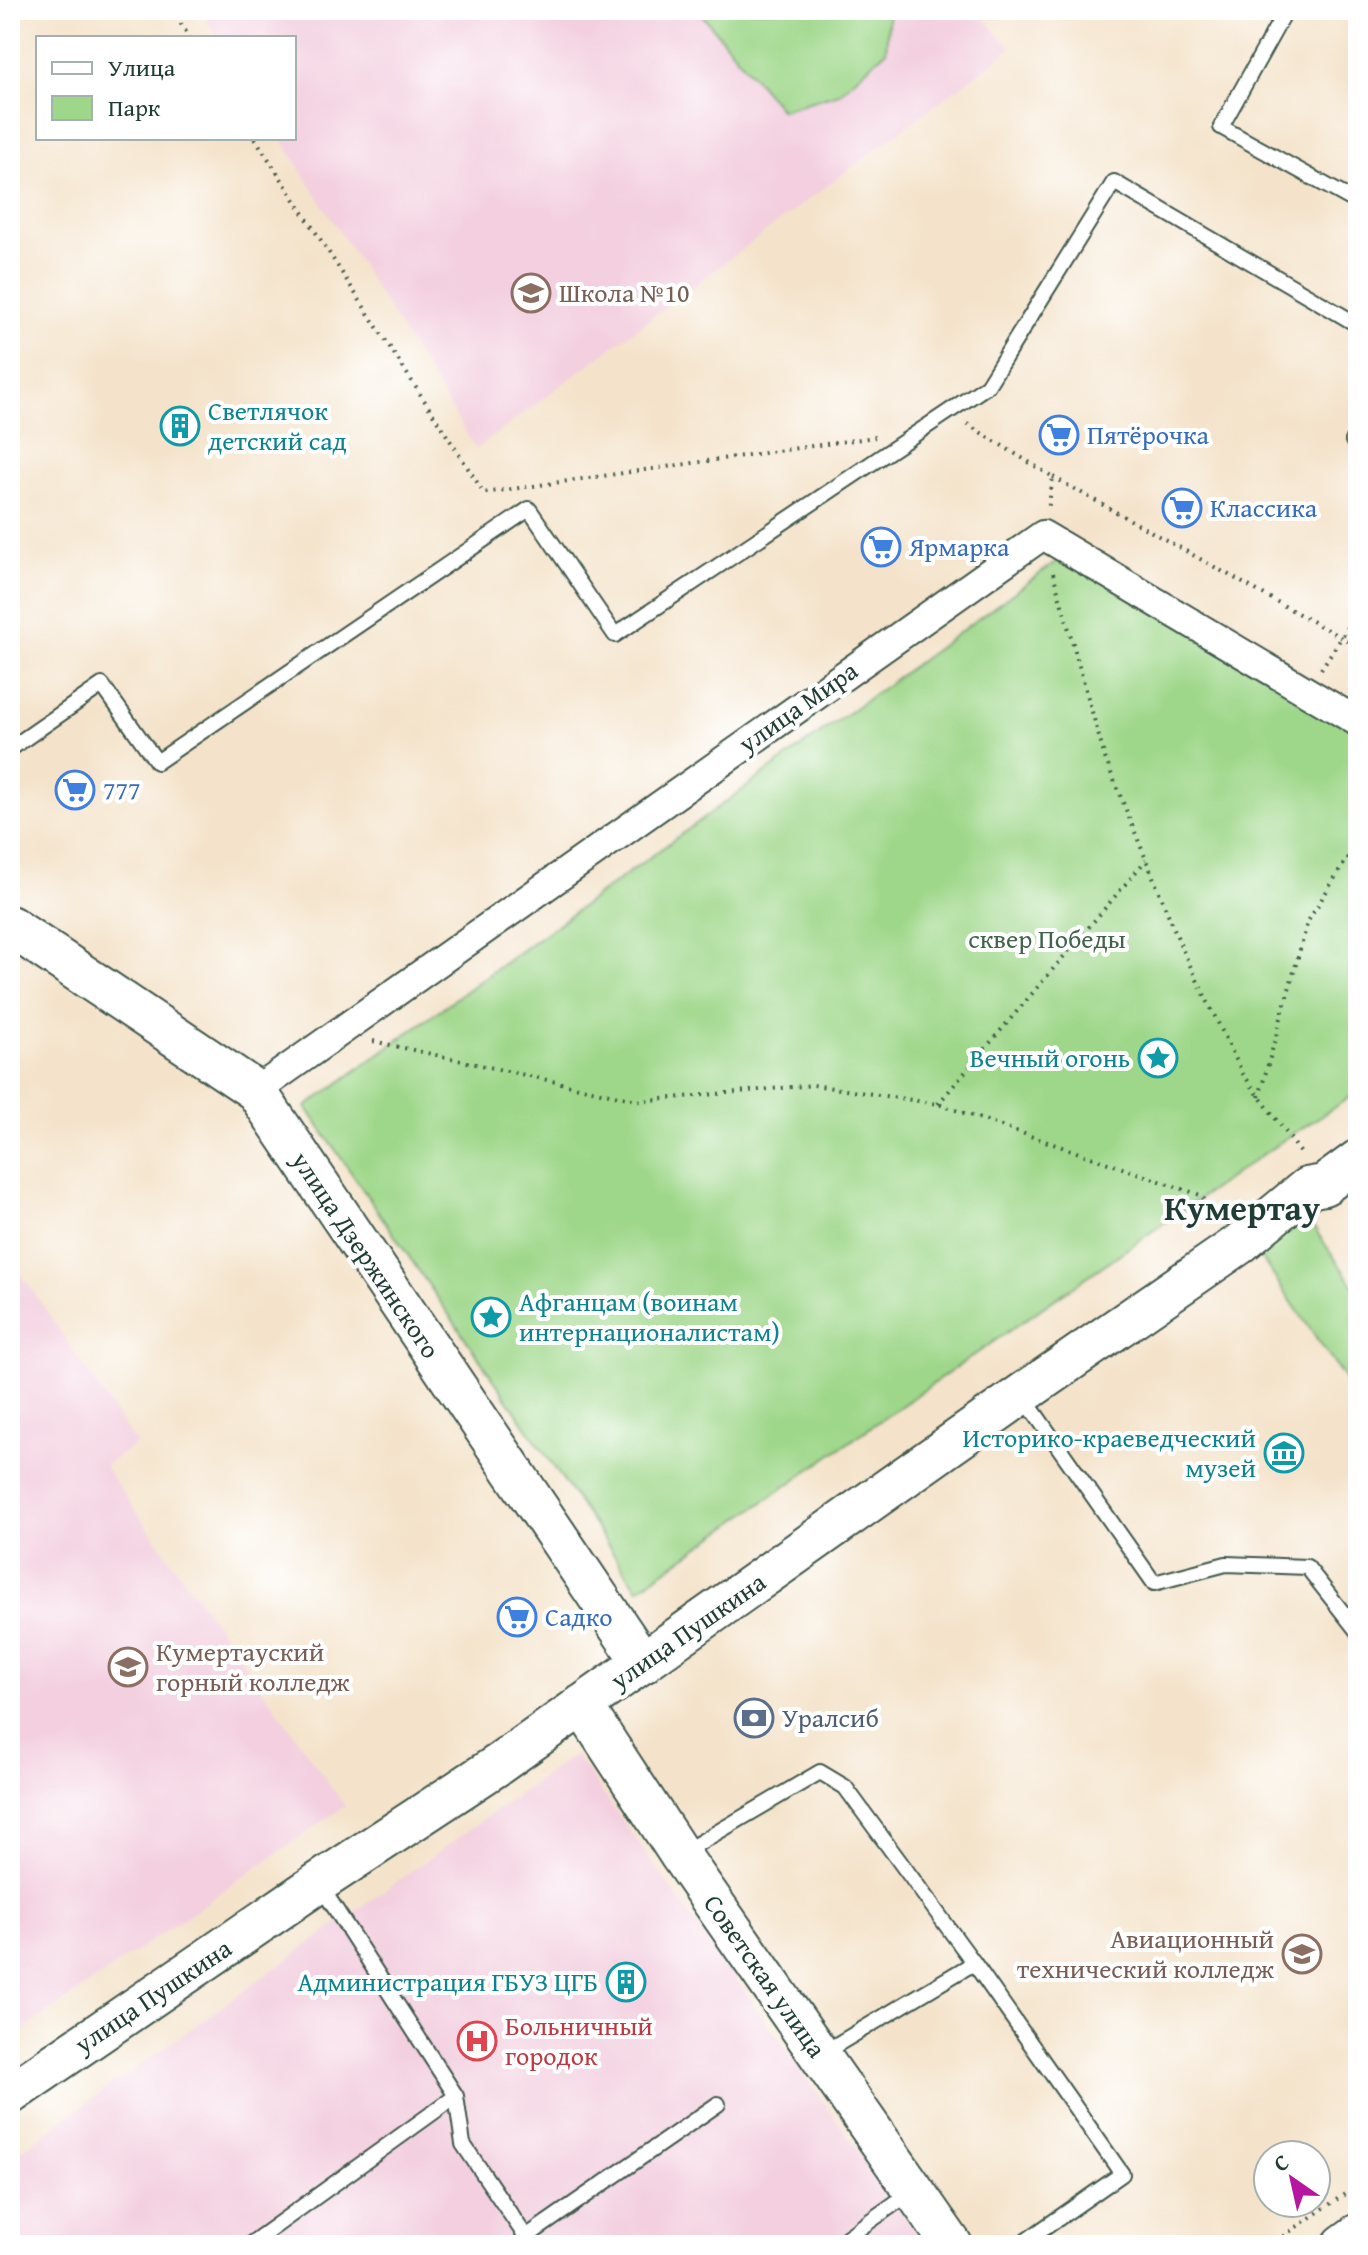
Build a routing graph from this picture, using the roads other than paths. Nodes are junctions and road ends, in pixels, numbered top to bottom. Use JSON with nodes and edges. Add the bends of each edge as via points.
{"nodes":[{"id":1,"x":1286,"y":10,"type":"edge"},
{"id":2,"x":1358,"y":203,"type":"edge"},
{"id":3,"x":1358,"y":325,"type":"edge"},
{"id":4,"x":1358,"y":432,"type":"edge"},
{"id":5,"x":1358,"y":444,"type":"edge"},
{"id":6,"x":1358,"y":722,"type":"edge"},
{"id":7,"x":10,"y":749,"type":"edge"},
{"id":8,"x":10,"y":926,"type":"edge"},
{"id":9,"x":256,"y":1091,"type":"junction"},
{"id":10,"x":1358,"y":1160,"type":"edge"},
{"id":11,"x":1022,"y":1394,"type":"junction"},
{"id":12,"x":1358,"y":1632,"type":"edge"},
{"id":13,"x":643,"y":1663,"type":"junction"},
{"id":14,"x":582,"y":1705,"type":"junction"},
{"id":15,"x":680,"y":1855,"type":"junction"},
{"id":16,"x":318,"y":1883,"type":"junction"},
{"id":17,"x":974,"y":1963,"type":"junction"},
{"id":18,"x":820,"y":2054,"type":"junction"},
{"id":19,"x":10,"y":2094,"type":"edge"},
{"id":20,"x":456,"y":2096,"type":"junction"},
{"id":21,"x":718,"y":2104,"type":"dead end"},
{"id":22,"x":915,"y":2190,"type":"junction"},
{"id":23,"x":1358,"y":2234,"type":"edge"},
{"id":24,"x":525,"y":2241,"type":"edge"},
{"id":25,"x":249,"y":2245,"type":"edge"},
{"id":26,"x":836,"y":2245,"type":"edge"},
{"id":27,"x":952,"y":2245,"type":"edge"},
{"id":28,"x":1020,"y":2245,"type":"edge"},
{"id":29,"x":1343,"y":2245,"type":"edge"}],
"edges":[{"from":1,"to":2,"type":"lane","via":[[1221,127]]},
{"from":3,"to":7,"type":"lane","via":[[1114,182],[987,386],[615,635],[529,509],[157,762],[102,685]]},
{"from":4,"to":5,"type":"lane","via":[[1353,441]]},
{"from":6,"to":9,"type":"street","name":"улица Мира","via":[[1043,535]]},
{"from":8,"to":9,"type":"street","name":"улица Дзержинского"},
{"from":9,"to":13,"type":"street","name":"улица Дзержинского"},
{"from":10,"to":11,"type":"street","name":"улица Пушкина","via":[[1324,1185],[1307,1188],[1238,1245]]},
{"from":11,"to":12,"type":"lane","via":[[1154,1583],[1226,1564],[1307,1567]]},
{"from":11,"to":13,"type":"street","name":"улица Пушкина"},
{"from":13,"to":14,"type":"street","name":"улица Пушкина"},
{"from":14,"to":15,"type":"street","name":"Советская улица"},
{"from":14,"to":16,"type":"street","name":"улица Пушкина"},
{"from":15,"to":17,"type":"lane","via":[[820,1772],[845,1787]]},
{"from":15,"to":18,"type":"street","name":"Советская улица"},
{"from":16,"to":19,"type":"street","name":"улица Пушкина"},
{"from":16,"to":20,"type":"lane"},
{"from":17,"to":18,"type":"lane"},
{"from":17,"to":28,"type":"lane","via":[[1122,2174]]},
{"from":18,"to":22,"type":"street","name":"Советская улица"},
{"from":20,"to":24,"type":"lane","via":[[463,2144]]},
{"from":20,"to":25,"type":"lane"},
{"from":21,"to":24,"type":"lane"},
{"from":22,"to":26,"type":"lane"},
{"from":22,"to":27,"type":"street","name":"Советская улица"},
{"from":23,"to":29,"type":"street"}]}
